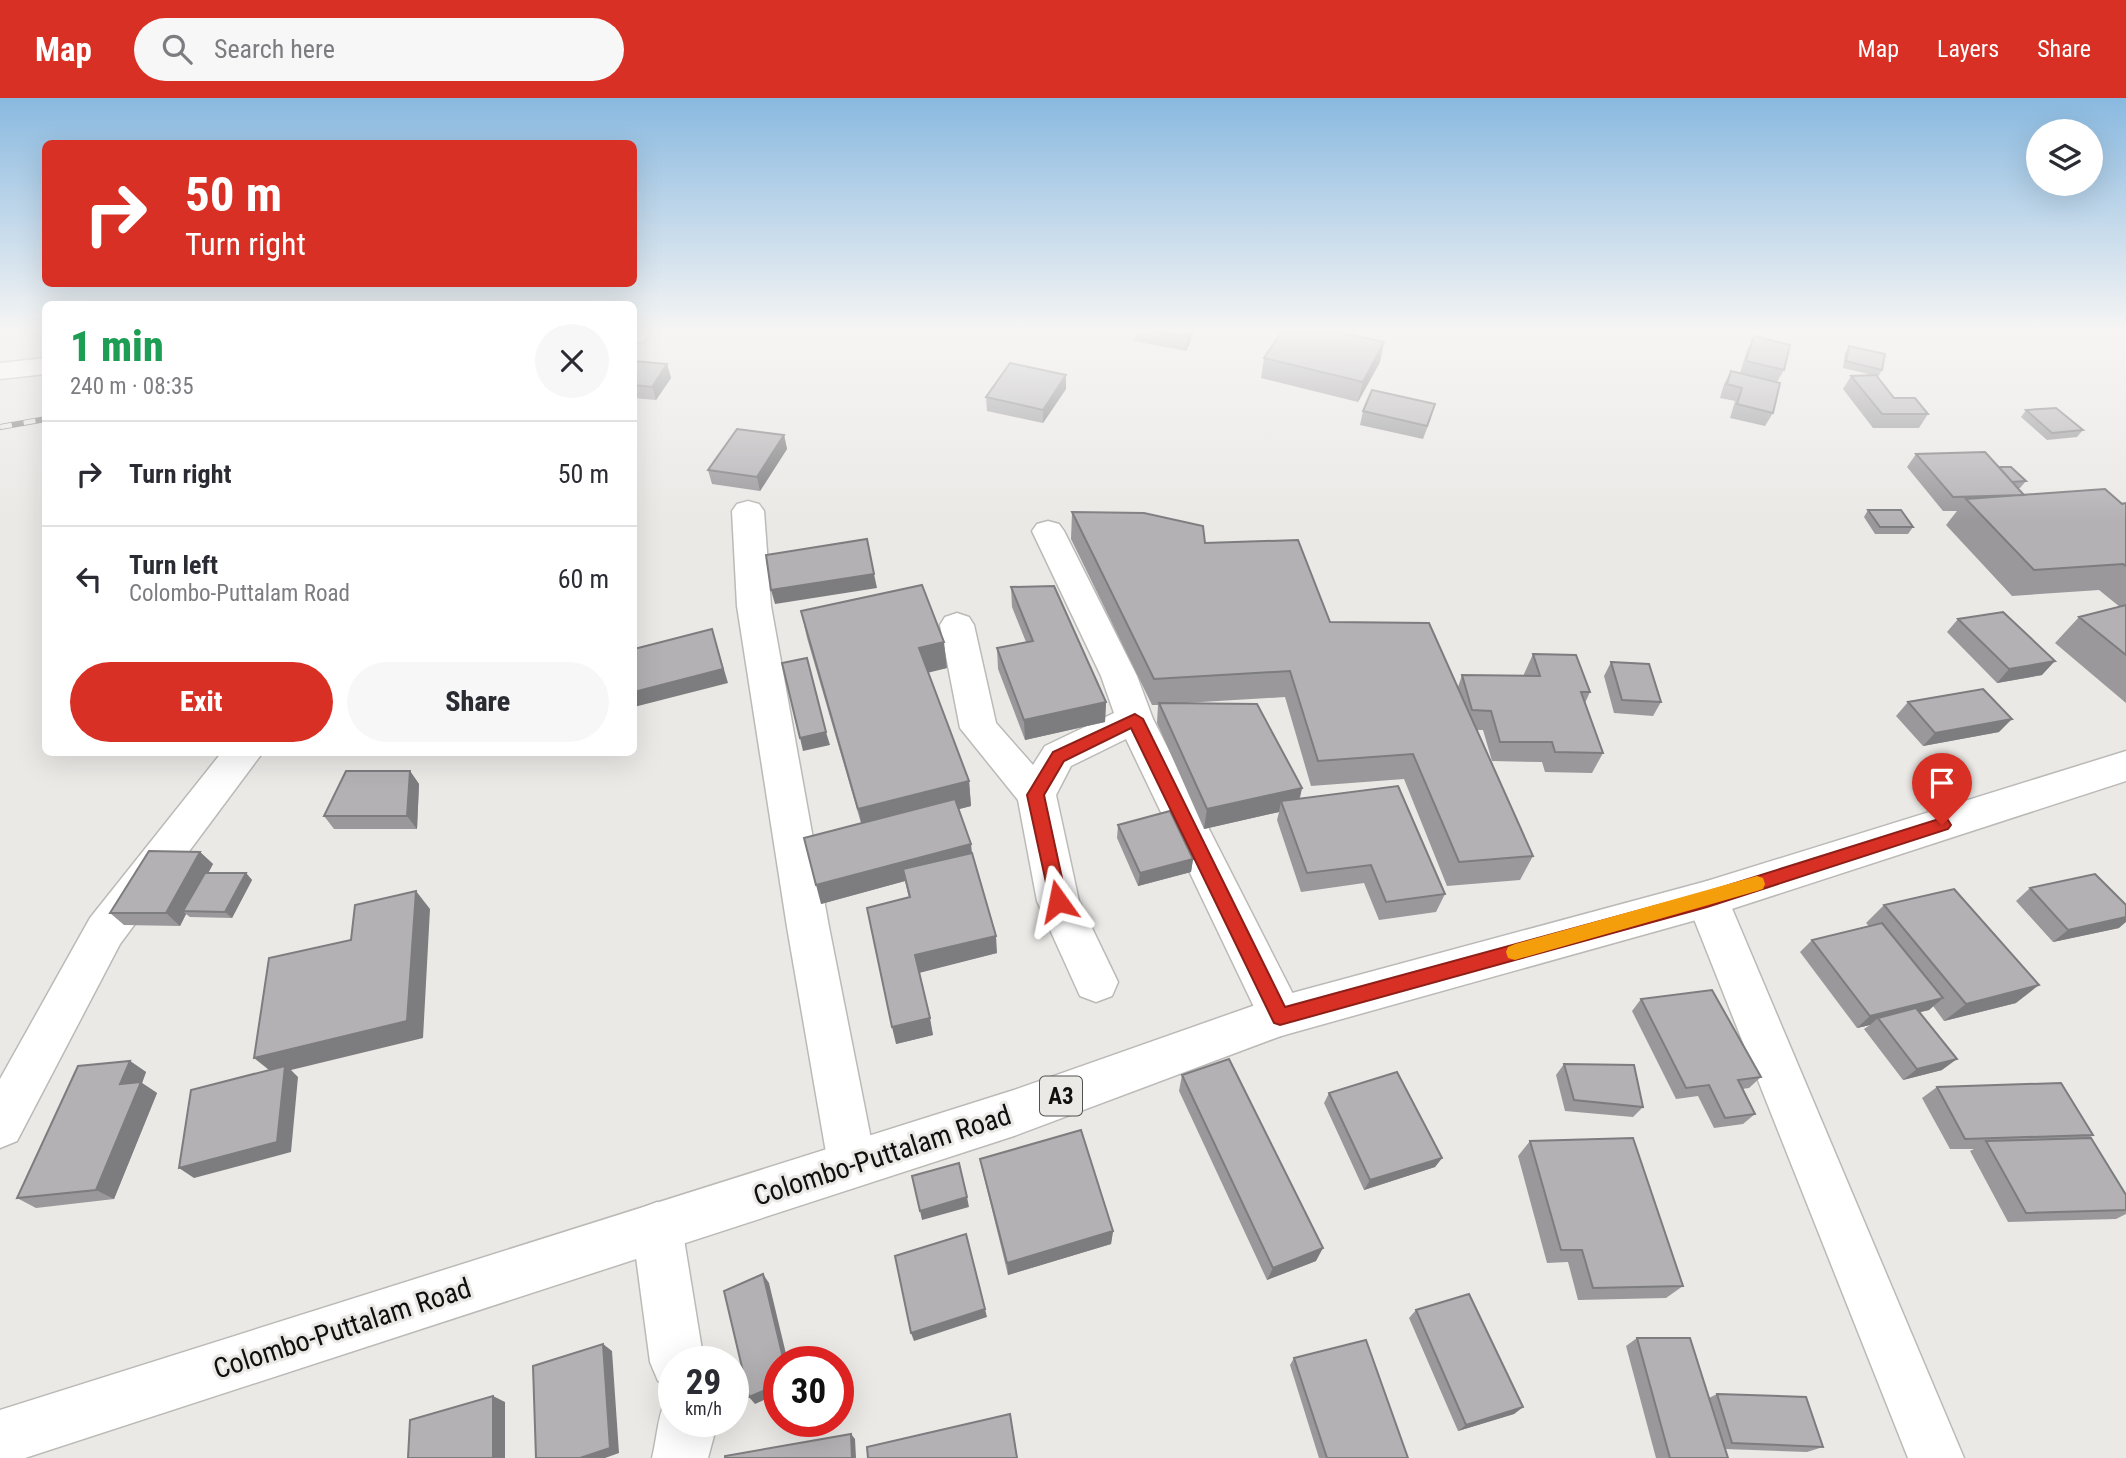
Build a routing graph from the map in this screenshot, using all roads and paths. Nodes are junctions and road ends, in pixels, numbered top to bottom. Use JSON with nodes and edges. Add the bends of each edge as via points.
{"nodes":[{"id":1,"x":748,"y":511,"type":"dead end"},
{"id":2,"x":1048,"y":531,"type":"dead end"},
{"id":3,"x":957,"y":625,"type":"dead end"},
{"id":4,"x":1135,"y":719,"type":"junction"},
{"id":5,"x":241,"y":756,"type":"edge"},
{"id":6,"x":2126,"y":766,"type":"edge"},
{"id":7,"x":1035,"y":795,"type":"junction"},
{"id":8,"x":1707,"y":900,"type":"junction"},
{"id":9,"x":1096,"y":982,"type":"dead end"},
{"id":10,"x":1280,"y":1017,"type":"junction"},
{"id":11,"x":0,"y":1125,"type":"edge"},
{"id":12,"x":852,"y":1164,"type":"junction"},
{"id":13,"x":657,"y":1227,"type":"junction"},
{"id":14,"x":675,"y":1346,"type":"edge"},
{"id":15,"x":686,"y":1437,"type":"edge"},
{"id":16,"x":0,"y":1438,"type":"edge"},
{"id":17,"x":680,"y":1458,"type":"edge"},
{"id":18,"x":1937,"y":1458,"type":"edge"}],
"edges":[{"from":1,"to":12,"type":"main road","via":[[756,619]]},
{"from":2,"to":4,"type":"main road","via":[[1119,676]]},
{"from":3,"to":7,"type":"main road","via":[[979,729]]},
{"from":4,"to":7,"type":"main road","via":[[1058,757]]},
{"from":4,"to":10,"type":"main road"},
{"from":5,"to":11,"type":"main road","via":[[104,931]]},
{"from":6,"to":8,"type":"main road","name":"Colombo-Puttalam Road","number":"A3"},
{"from":7,"to":9,"type":"main road","via":[[1058,901]]},
{"from":8,"to":10,"type":"main road","name":"Colombo-Puttalam Road","number":"A3"},
{"from":8,"to":18,"type":"main road"},
{"from":10,"to":12,"type":"main road","name":"Colombo-Puttalam Road","number":"A3","via":[[1014,1113]]},
{"from":12,"to":13,"type":"main road","name":"Colombo-Puttalam Road","number":"A3"},
{"from":13,"to":14,"type":"main road"},
{"from":13,"to":16,"type":"main road","name":"Colombo-Puttalam Road","number":"A3"},
{"from":15,"to":17,"type":"main road"}]}
